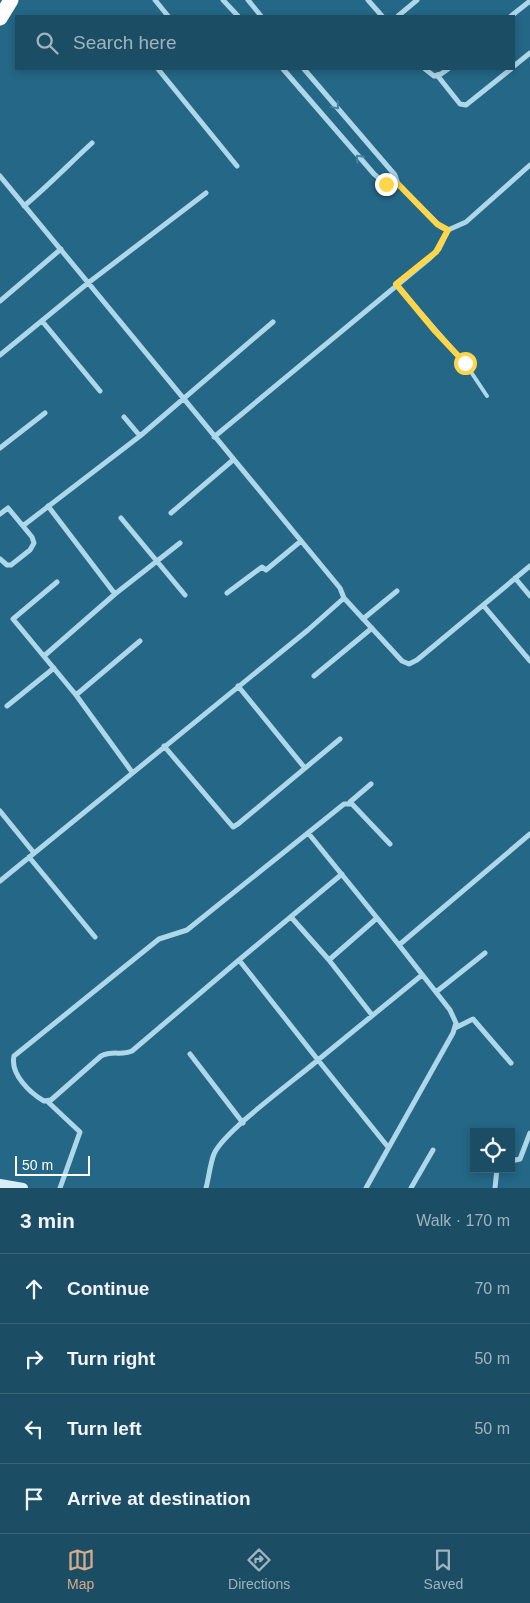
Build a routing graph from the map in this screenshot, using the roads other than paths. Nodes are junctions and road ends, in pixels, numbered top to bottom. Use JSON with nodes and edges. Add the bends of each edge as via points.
{"nodes":[{"id":1,"x":11,"y":0,"type":"edge"},
{"id":2,"x":155,"y":0,"type":"edge"},
{"id":3,"x":223,"y":0,"type":"edge"},
{"id":4,"x":248,"y":0,"type":"edge"},
{"id":5,"x":368,"y":0,"type":"edge"},
{"id":6,"x":417,"y":0,"type":"edge"},
{"id":7,"x":530,"y":1,"type":"edge"},
{"id":8,"x":167,"y":15,"type":"edge"},
{"id":9,"x":237,"y":15,"type":"edge"},
{"id":10,"x":260,"y":15,"type":"edge"},
{"id":11,"x":381,"y":15,"type":"edge"},
{"id":12,"x":399,"y":15,"type":"edge"},
{"id":13,"x":513,"y":15,"type":"edge"},
{"id":14,"x":0,"y":18,"type":"edge"},
{"id":15,"x":530,"y":53,"type":"edge"},
{"id":16,"x":515,"y":66,"type":"edge"},
{"id":17,"x":159,"y":70,"type":"edge"},
{"id":18,"x":284,"y":70,"type":"edge"},
{"id":19,"x":305,"y":70,"type":"edge"},
{"id":20,"x":426,"y":70,"type":"edge"},
{"id":21,"x":446,"y":70,"type":"edge"},
{"id":22,"x":510,"y":70,"type":"edge"},
{"id":23,"x":437,"y":76,"type":"junction"},
{"id":24,"x":92,"y":143,"type":"dead end"},
{"id":25,"x":237,"y":166,"type":"dead end"},
{"id":26,"x":530,"y":166,"type":"edge"},
{"id":27,"x":0,"y":176,"type":"edge"},
{"id":28,"x":398,"y":184,"type":"junction"},
{"id":29,"x":206,"y":193,"type":"dead end"},
{"id":30,"x":24,"y":206,"type":"junction"},
{"id":31,"x":448,"y":230,"type":"junction"},
{"id":32,"x":61,"y":249,"type":"junction"},
{"id":33,"x":88,"y":283,"type":"junction"},
{"id":34,"x":396,"y":284,"type":"junction"},
{"id":35,"x":0,"y":301,"type":"edge"},
{"id":36,"x":42,"y":321,"type":"junction"},
{"id":37,"x":273,"y":322,"type":"dead end"},
{"id":38,"x":0,"y":355,"type":"edge"},
{"id":39,"x":100,"y":391,"type":"dead end"},
{"id":40,"x":487,"y":396,"type":"dead end"},
{"id":41,"x":183,"y":397,"type":"junction"},
{"id":42,"x":45,"y":413,"type":"dead end"},
{"id":43,"x":124,"y":416,"type":"dead end"},
{"id":44,"x":140,"y":436,"type":"junction"},
{"id":45,"x":214,"y":437,"type":"junction"},
{"id":46,"x":0,"y":448,"type":"edge"},
{"id":47,"x":233,"y":460,"type":"junction"},
{"id":48,"x":48,"y":506,"type":"junction"},
{"id":49,"x":171,"y":513,"type":"dead end"},
{"id":50,"x":0,"y":514,"type":"edge"},
{"id":51,"x":121,"y":518,"type":"dead end"},
{"id":52,"x":24,"y":525,"type":"junction"},
{"id":53,"x":301,"y":542,"type":"junction"},
{"id":54,"x":180,"y":543,"type":"dead end"},
{"id":55,"x":0,"y":559,"type":"edge"},
{"id":56,"x":157,"y":562,"type":"junction"},
{"id":57,"x":530,"y":566,"type":"edge"},
{"id":58,"x":515,"y":578,"type":"junction"},
{"id":59,"x":57,"y":582,"type":"dead end"},
{"id":60,"x":397,"y":591,"type":"dead end"},
{"id":61,"x":226,"y":593,"type":"dead end"},
{"id":62,"x":115,"y":594,"type":"junction"},
{"id":63,"x":185,"y":595,"type":"dead end"},
{"id":64,"x":530,"y":596,"type":"edge"},
{"id":65,"x":344,"y":598,"type":"junction"},
{"id":66,"x":483,"y":605,"type":"junction"},
{"id":67,"x":363,"y":619,"type":"junction"},
{"id":68,"x":372,"y":628,"type":"junction"},
{"id":69,"x":140,"y":641,"type":"dead end"},
{"id":70,"x":44,"y":656,"type":"junction"},
{"id":71,"x":530,"y":661,"type":"edge"},
{"id":72,"x":54,"y":668,"type":"junction"},
{"id":73,"x":314,"y":676,"type":"dead end"},
{"id":74,"x":238,"y":686,"type":"junction"},
{"id":75,"x":76,"y":695,"type":"junction"},
{"id":76,"x":7,"y":706,"type":"dead end"},
{"id":77,"x":340,"y":739,"type":"dead end"},
{"id":78,"x":164,"y":746,"type":"junction"},
{"id":79,"x":304,"y":767,"type":"junction"},
{"id":80,"x":132,"y":772,"type":"junction"},
{"id":81,"x":371,"y":784,"type":"dead end"},
{"id":82,"x":350,"y":802,"type":"junction"},
{"id":83,"x":0,"y":811,"type":"edge"},
{"id":84,"x":309,"y":834,"type":"junction"},
{"id":85,"x":530,"y":834,"type":"edge"},
{"id":86,"x":390,"y":844,"type":"dead end"},
{"id":87,"x":34,"y":852,"type":"junction"},
{"id":88,"x":29,"y":857,"type":"junction"},
{"id":89,"x":342,"y":874,"type":"junction"},
{"id":90,"x":0,"y":881,"type":"edge"},
{"id":91,"x":291,"y":917,"type":"junction"},
{"id":92,"x":377,"y":918,"type":"junction"},
{"id":93,"x":95,"y":937,"type":"dead end"},
{"id":94,"x":399,"y":944,"type":"junction"},
{"id":95,"x":485,"y":953,"type":"dead end"},
{"id":96,"x":239,"y":960,"type":"junction"},
{"id":97,"x":329,"y":960,"type":"junction"},
{"id":98,"x":422,"y":975,"type":"junction"},
{"id":99,"x":436,"y":992,"type":"junction"},
{"id":100,"x":372,"y":1015,"type":"junction"},
{"id":101,"x":455,"y":1028,"type":"junction"},
{"id":102,"x":190,"y":1054,"type":"dead end"},
{"id":103,"x":318,"y":1060,"type":"junction"},
{"id":104,"x":511,"y":1063,"type":"dead end"},
{"id":105,"x":47,"y":1101,"type":"junction"},
{"id":106,"x":243,"y":1123,"type":"junction"},
{"id":107,"x":530,"y":1133,"type":"edge"},
{"id":108,"x":388,"y":1147,"type":"junction"},
{"id":109,"x":433,"y":1150,"type":"dead end"},
{"id":110,"x":515,"y":1161,"type":"edge"},
{"id":111,"x":497,"y":1173,"type":"edge"},
{"id":112,"x":0,"y":1184,"type":"edge"},
{"id":113,"x":23,"y":1188,"type":"edge"},
{"id":114,"x":60,"y":1188,"type":"edge"},
{"id":115,"x":206,"y":1188,"type":"edge"},
{"id":116,"x":366,"y":1188,"type":"edge"},
{"id":117,"x":411,"y":1188,"type":"edge"},
{"id":118,"x":495,"y":1188,"type":"edge"}],
"edges":[{"from":1,"to":14,"type":"highway"},
{"from":2,"to":8,"type":"street"},
{"from":3,"to":9,"type":"street"},
{"from":4,"to":10,"type":"street"},
{"from":5,"to":11,"type":"street"},
{"from":6,"to":12,"type":"street"},
{"from":7,"to":13,"type":"street"},
{"from":15,"to":16,"type":"street"},
{"from":17,"to":25,"type":"street"},
{"from":28,"to":18,"type":"street","one_way":true,"via":[[386,184],[374,174]]},
{"from":19,"to":28,"type":"street","one_way":true,"via":[[395,175]]},
{"from":20,"to":23,"type":"street"},
{"from":21,"to":23,"type":"street"},
{"from":22,"to":23,"type":"street","via":[[466,105],[460,104]]},
{"from":24,"to":30,"type":"street"},
{"from":26,"to":31,"type":"street","via":[[466,222]]},
{"from":27,"to":30,"type":"street"},
{"from":28,"to":31,"type":"street","via":[[437,224]]},
{"from":29,"to":33,"type":"street"},
{"from":30,"to":32,"type":"street"},
{"from":31,"to":34,"type":"street","via":[[436,252]]},
{"from":32,"to":33,"type":"street"},
{"from":32,"to":35,"type":"street"},
{"from":33,"to":36,"type":"street"},
{"from":33,"to":41,"type":"street"},
{"from":34,"to":40,"type":"lane","via":[[465,363]]},
{"from":34,"to":45,"type":"street"},
{"from":36,"to":38,"type":"street"},
{"from":36,"to":39,"type":"street"},
{"from":37,"to":41,"type":"street"},
{"from":41,"to":44,"type":"street"},
{"from":41,"to":45,"type":"street"},
{"from":42,"to":46,"type":"street"},
{"from":43,"to":44,"type":"street"},
{"from":44,"to":48,"type":"street"},
{"from":45,"to":47,"type":"street"},
{"from":47,"to":49,"type":"street"},
{"from":47,"to":53,"type":"street"},
{"from":48,"to":52,"type":"street"},
{"from":48,"to":62,"type":"street"},
{"from":50,"to":52,"type":"street","via":[[8,508]]},
{"from":51,"to":56,"type":"street"},
{"from":52,"to":55,"type":"street","via":[[34,540],[32,547],[11,565]]},
{"from":53,"to":61,"type":"street","via":[[266,570],[262,567]]},
{"from":53,"to":65,"type":"street","via":[[340,588]]},
{"from":54,"to":56,"type":"street"},
{"from":56,"to":62,"type":"street"},
{"from":56,"to":63,"type":"street"},
{"from":57,"to":58,"type":"street"},
{"from":58,"to":64,"type":"street"},
{"from":58,"to":66,"type":"street"},
{"from":59,"to":70,"type":"street","via":[[13,620]]},
{"from":60,"to":67,"type":"street"},
{"from":62,"to":70,"type":"street"},
{"from":65,"to":67,"type":"street"},
{"from":65,"to":74,"type":"street"},
{"from":66,"to":68,"type":"street","via":[[408,664]]},
{"from":66,"to":71,"type":"street"},
{"from":67,"to":68,"type":"street"},
{"from":68,"to":73,"type":"street"},
{"from":69,"to":75,"type":"street"},
{"from":70,"to":72,"type":"street"},
{"from":72,"to":75,"type":"street"},
{"from":72,"to":76,"type":"street"},
{"from":74,"to":78,"type":"street"},
{"from":74,"to":79,"type":"street"},
{"from":75,"to":80,"type":"street"},
{"from":77,"to":79,"type":"street"},
{"from":78,"to":79,"type":"street","via":[[233,827]]},
{"from":78,"to":80,"type":"street"},
{"from":80,"to":87,"type":"street"},
{"from":81,"to":82,"type":"street"},
{"from":82,"to":84,"type":"street"},
{"from":82,"to":86,"type":"street"},
{"from":83,"to":87,"type":"street"},
{"from":84,"to":89,"type":"street"},
{"from":84,"to":105,"type":"street","via":[[187,930],[159,939],[14,1056],[14,1067],[21,1080]]},
{"from":85,"to":94,"type":"street"},
{"from":87,"to":88,"type":"street"},
{"from":88,"to":90,"type":"street"},
{"from":88,"to":93,"type":"street"},
{"from":89,"to":91,"type":"street"},
{"from":89,"to":92,"type":"street"},
{"from":91,"to":96,"type":"street"},
{"from":91,"to":97,"type":"street"},
{"from":92,"to":94,"type":"street"},
{"from":92,"to":97,"type":"street"},
{"from":94,"to":98,"type":"street"},
{"from":95,"to":99,"type":"street"},
{"from":96,"to":103,"type":"street"},
{"from":96,"to":105,"type":"street","via":[[132,1051],[110,1052],[101,1056]]},
{"from":97,"to":100,"type":"street"},
{"from":98,"to":99,"type":"street"},
{"from":98,"to":100,"type":"street"},
{"from":99,"to":101,"type":"street","via":[[456,1020]]},
{"from":100,"to":103,"type":"street"},
{"from":101,"to":104,"type":"street","via":[[473,1019]]},
{"from":101,"to":108,"type":"street"},
{"from":102,"to":106,"type":"street"},
{"from":103,"to":106,"type":"street"},
{"from":103,"to":108,"type":"street"},
{"from":105,"to":114,"type":"street","via":[[80,1132]]},
{"from":106,"to":115,"type":"street","via":[[214,1154]]},
{"from":107,"to":110,"type":"street","via":[[520,1159]]},
{"from":108,"to":116,"type":"street"},
{"from":109,"to":117,"type":"street"},
{"from":111,"to":118,"type":"street"},
{"from":112,"to":113,"type":"street"}]}
